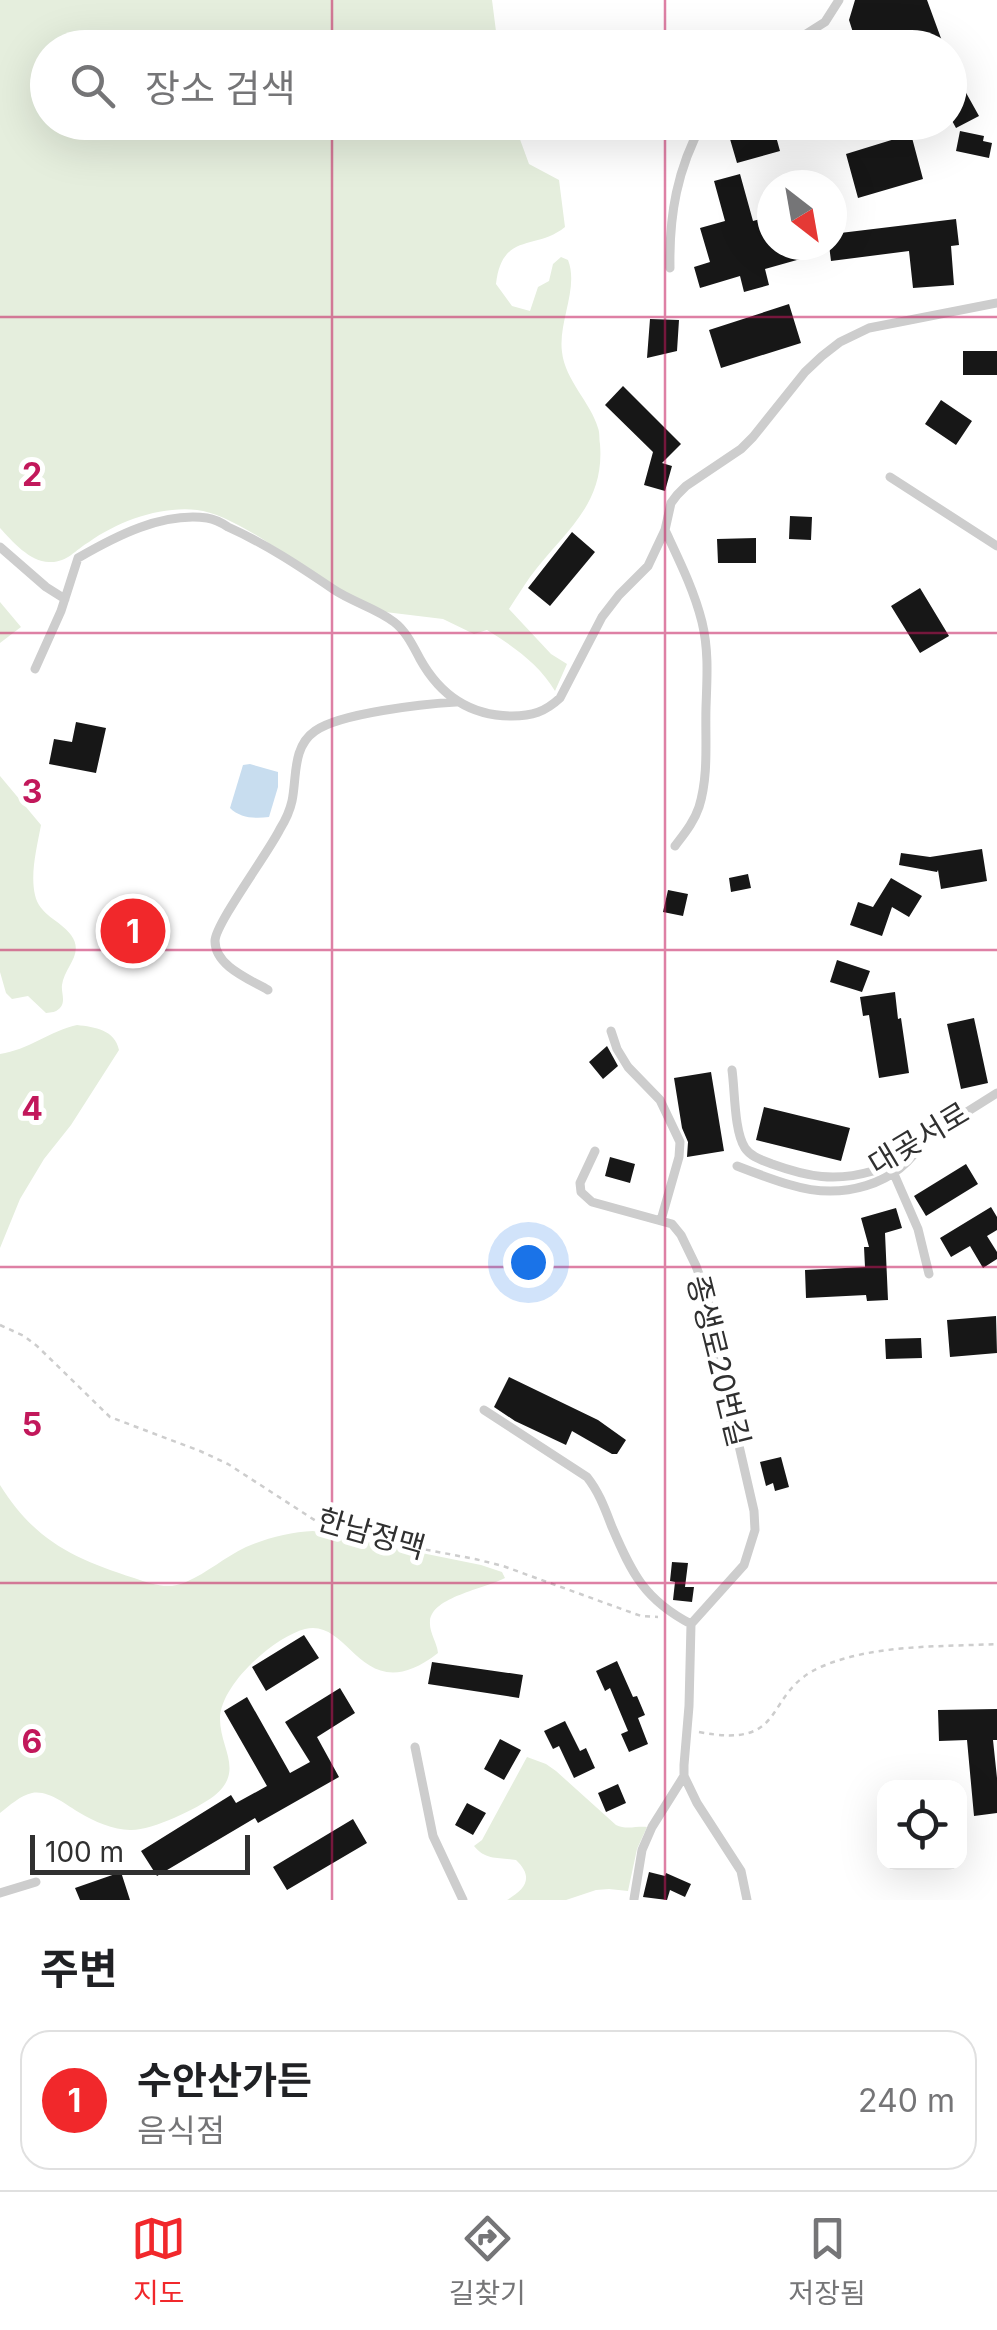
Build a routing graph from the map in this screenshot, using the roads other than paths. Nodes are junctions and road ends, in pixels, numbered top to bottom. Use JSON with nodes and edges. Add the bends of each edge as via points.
{"nodes":[{"id":1,"x":839,"y":0,"type":"edge"},
{"id":2,"x":814,"y":30,"type":"edge"},
{"id":3,"x":695,"y":140,"type":"edge"},
{"id":4,"x":670,"y":268,"type":"dead end"},
{"id":5,"x":997,"y":303,"type":"edge"},
{"id":6,"x":890,"y":477,"type":"dead end"},
{"id":7,"x":664,"y":530,"type":"junction"},
{"id":8,"x":997,"y":546,"type":"edge"},
{"id":9,"x":0,"y":547,"type":"edge"},
{"id":10,"x":65,"y":598,"type":"junction"},
{"id":11,"x":35,"y":669,"type":"dead end"},
{"id":12,"x":456,"y":702,"type":"junction"},
{"id":13,"x":675,"y":846,"type":"dead end"},
{"id":14,"x":268,"y":990,"type":"dead end"},
{"id":15,"x":611,"y":1032,"type":"dead end"},
{"id":16,"x":732,"y":1070,"type":"dead end"},
{"id":17,"x":997,"y":1093,"type":"edge"},
{"id":18,"x":925,"y":1137,"type":"junction"},
{"id":19,"x":595,"y":1151,"type":"dead end"},
{"id":20,"x":737,"y":1166,"type":"dead end"},
{"id":21,"x":894,"y":1174,"type":"junction"},
{"id":22,"x":661,"y":1220,"type":"junction"},
{"id":23,"x":929,"y":1274,"type":"dead end"},
{"id":24,"x":484,"y":1410,"type":"dead end"},
{"id":25,"x":692,"y":1624,"type":"junction"},
{"id":26,"x":415,"y":1747,"type":"dead end"},
{"id":27,"x":684,"y":1776,"type":"junction"},
{"id":28,"x":36,"y":1882,"type":"dead end"},
{"id":29,"x":0,"y":1893,"type":"edge"},
{"id":30,"x":634,"y":1899,"type":"edge"},
{"id":31,"x":462,"y":1900,"type":"edge"},
{"id":32,"x":747,"y":1900,"type":"edge"}],
"edges":[{"from":1,"to":2,"type":"lane"},
{"from":3,"to":4,"type":"lane","via":[[674,198]]},
{"from":5,"to":7,"type":"lane","via":[[869,328],[840,342],[804,372],[753,438],[686,486],[671,504]]},
{"from":6,"to":8,"type":"lane"},
{"from":7,"to":12,"type":"lane","via":[[648,566],[610,606],[550,707],[503,716]]},
{"from":7,"to":13,"type":"lane","via":[[686,574],[708,649],[703,789]]},
{"from":9,"to":10,"type":"lane"},
{"from":10,"to":11,"type":"lane"},
{"from":10,"to":12,"type":"lane","via":[[78,558],[112,538],[168,519],[210,518],[396,623],[429,675]]},
{"from":12,"to":14,"type":"lane","via":[[362,715],[305,739],[280,829],[214,942],[231,968]]},
{"from":15,"to":22,"type":"lane","via":[[628,1067],[660,1100],[680,1142]]},
{"from":16,"to":18,"type":"lane","name":"대곶서로","via":[[740,1137],[760,1160],[808,1176],[859,1175]]},
{"from":17,"to":18,"type":"lane","name":"대곶서로"},
{"from":18,"to":21,"type":"lane"},
{"from":19,"to":22,"type":"lane","via":[[581,1192],[592,1202]]},
{"from":20,"to":21,"type":"lane","via":[[820,1191],[874,1184]]},
{"from":21,"to":23,"type":"lane"},
{"from":22,"to":25,"type":"lane","name":"종생로20번길","via":[[681,1234],[708,1299],[723,1401],[754,1511],[744,1565]]},
{"from":24,"to":25,"type":"lane","via":[[586,1477],[647,1593]]},
{"from":25,"to":27,"type":"lane"},
{"from":26,"to":31,"type":"lane","via":[[433,1836]]},
{"from":27,"to":30,"type":"lane","via":[[642,1850]]},
{"from":27,"to":32,"type":"lane","via":[[742,1871]]},
{"from":28,"to":29,"type":"lane"}]}
